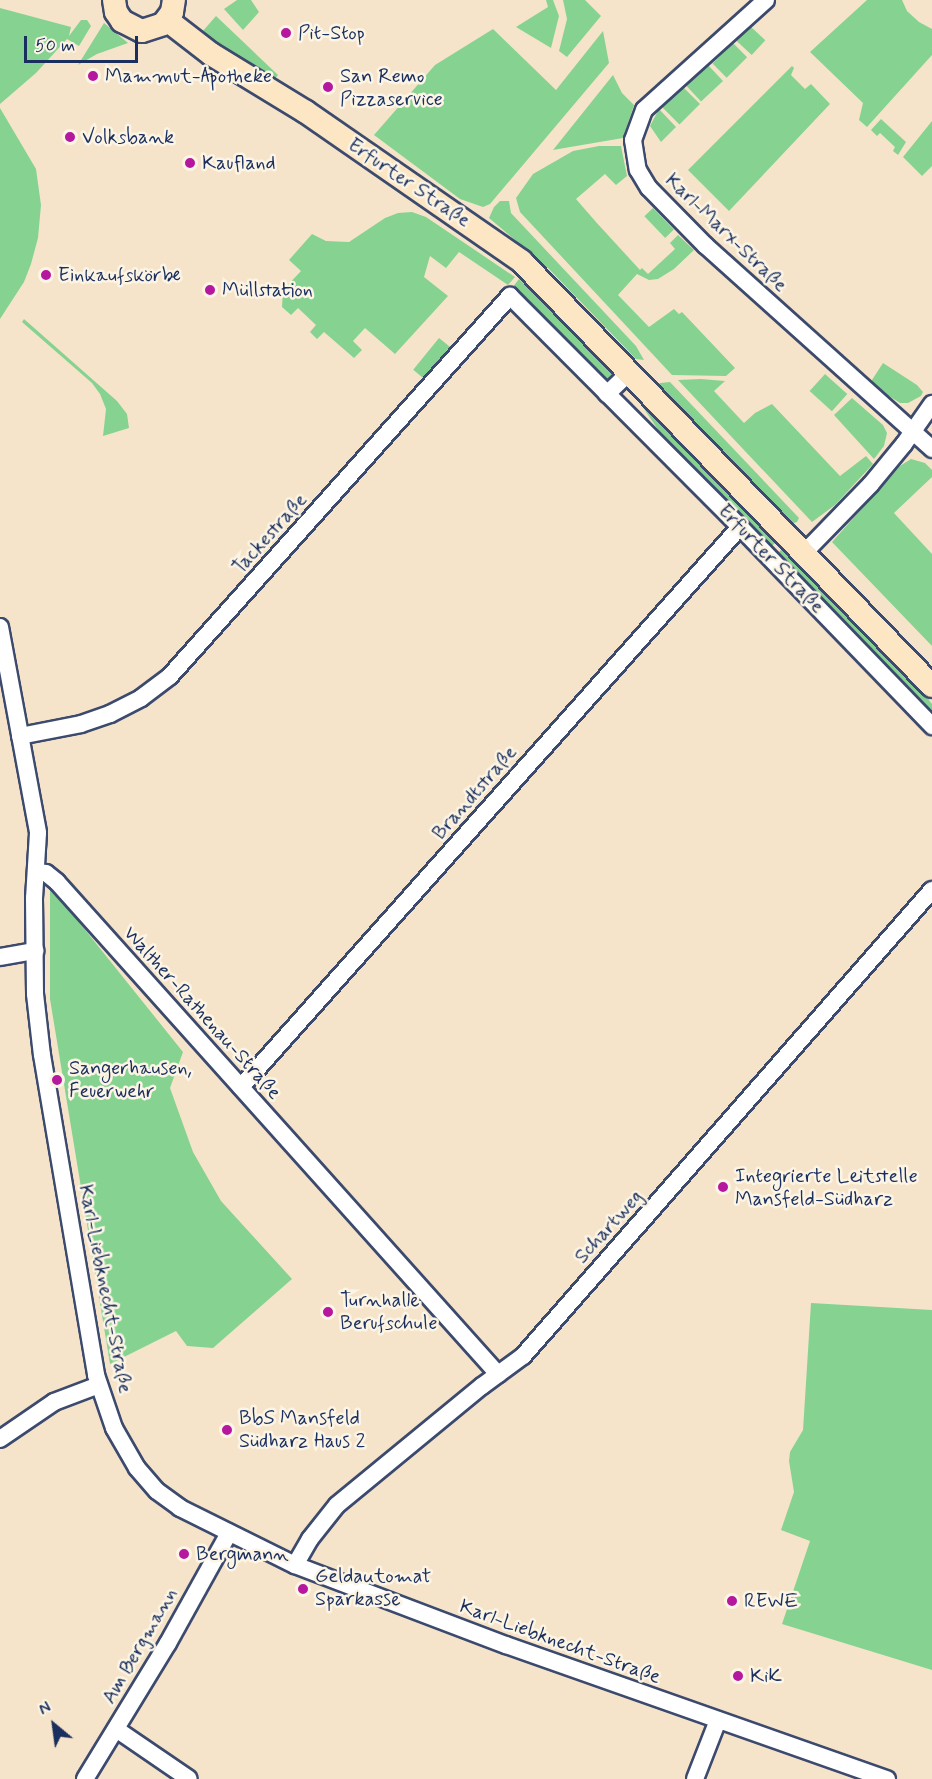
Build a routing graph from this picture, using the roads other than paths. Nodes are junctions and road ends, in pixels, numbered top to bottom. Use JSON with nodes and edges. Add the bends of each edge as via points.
{"nodes":[{"id":1,"x":95,"y":0,"type":"edge"},
{"id":2,"x":114,"y":0,"type":"edge"},
{"id":3,"x":766,"y":0,"type":"edge"},
{"id":4,"x":171,"y":10,"type":"edge"},
{"id":5,"x":510,"y":296,"type":"joint"},
{"id":6,"x":630,"y":372,"type":"junction"},
{"id":7,"x":607,"y":394,"type":"junction"},
{"id":8,"x":932,"y":404,"type":"edge"},
{"id":9,"x":913,"y":431,"type":"junction"},
{"id":10,"x":932,"y":449,"type":"edge"},
{"id":11,"x":740,"y":527,"type":"junction"},
{"id":12,"x":804,"y":553,"type":"junction"},
{"id":13,"x":0,"y":627,"type":"edge"},
{"id":14,"x":932,"y":686,"type":"edge"},
{"id":15,"x":932,"y":726,"type":"edge"},
{"id":16,"x":20,"y":736,"type":"junction"},
{"id":17,"x":37,"y":872,"type":"junction"},
{"id":18,"x":932,"y":890,"type":"edge"},
{"id":19,"x":34,"y":951,"type":"junction"},
{"id":20,"x":0,"y":957,"type":"edge"},
{"id":21,"x":241,"y":1087,"type":"junction"},
{"id":22,"x":498,"y":1374,"type":"junction"},
{"id":23,"x":99,"y":1385,"type":"junction"},
{"id":24,"x":0,"y":1439,"type":"edge"},
{"id":25,"x":229,"y":1533,"type":"junction"},
{"id":26,"x":295,"y":1565,"type":"junction"},
{"id":27,"x":718,"y":1720,"type":"junction"},
{"id":28,"x":116,"y":1729,"type":"junction"},
{"id":29,"x":85,"y":1779,"type":"edge"},
{"id":30,"x":189,"y":1779,"type":"edge"},
{"id":31,"x":695,"y":1779,"type":"edge"},
{"id":32,"x":887,"y":1779,"type":"edge"}],
"edges":[{"from":1,"to":2,"type":"main road"},
{"from":2,"to":4,"type":"main road","via":[[122,21],[136,30],[153,30]]},
{"from":3,"to":9,"type":"street","name":"Karl-Marx-Straße","via":[[644,110],[633,140],[638,170],[706,246]]},
{"from":4,"to":6,"type":"main road","name":"Erfurter Straße","via":[[211,54],[306,111],[514,256]]},
{"from":5,"to":7,"type":"street","name":"Erfurter Straße"},
{"from":5,"to":16,"type":"street","name":"Tackestraße","via":[[170,676],[141,698],[110,714]]},
{"from":6,"to":7,"type":"street"},
{"from":6,"to":12,"type":"main road","name":"Erfurter Straße"},
{"from":7,"to":11,"type":"street","name":"Erfurter Straße"},
{"from":8,"to":9,"type":"street"},
{"from":9,"to":10,"type":"street","name":"Karl-Marx-Straße"},
{"from":9,"to":12,"type":"street","via":[[871,484]]},
{"from":11,"to":15,"type":"street","name":"Erfurter Straße"},
{"from":11,"to":21,"type":"street","name":"Brandtstraße"},
{"from":12,"to":14,"type":"main road","name":"Erfurter Straße"},
{"from":13,"to":16,"type":"street"},
{"from":16,"to":17,"type":"street","via":[[38,833]]},
{"from":17,"to":19,"type":"street","name":"Karl-Liebknecht-Straße"},
{"from":17,"to":21,"type":"street","name":"Walther-Rathenau-Straße","via":[[46,873],[57,882]]},
{"from":18,"to":22,"type":"street","name":"Schartweg","via":[[528,1350]]},
{"from":19,"to":20,"type":"street"},
{"from":19,"to":23,"type":"street","name":"Karl-Liebknecht-Straße","via":[[39,1035]]},
{"from":21,"to":22,"type":"street","name":"Walther-Rathenau-Straße"},
{"from":22,"to":26,"type":"street","name":"Schartweg","via":[[337,1505]]},
{"from":23,"to":24,"type":"street","via":[[54,1402]]},
{"from":23,"to":25,"type":"street","name":"Karl-Liebknecht-Straße","via":[[117,1434],[144,1477],[180,1509]]},
{"from":25,"to":26,"type":"street","name":"Karl-Liebknecht-Straße"},
{"from":25,"to":28,"type":"street","name":"Am Bergmann"},
{"from":26,"to":27,"type":"street","name":"Karl-Liebknecht-Straße","via":[[506,1646]]},
{"from":27,"to":31,"type":"street"},
{"from":27,"to":32,"type":"street","name":"Karl-Liebknecht-Straße"},
{"from":28,"to":29,"type":"street","name":"Am Bergmann"},
{"from":28,"to":30,"type":"street"}]}
